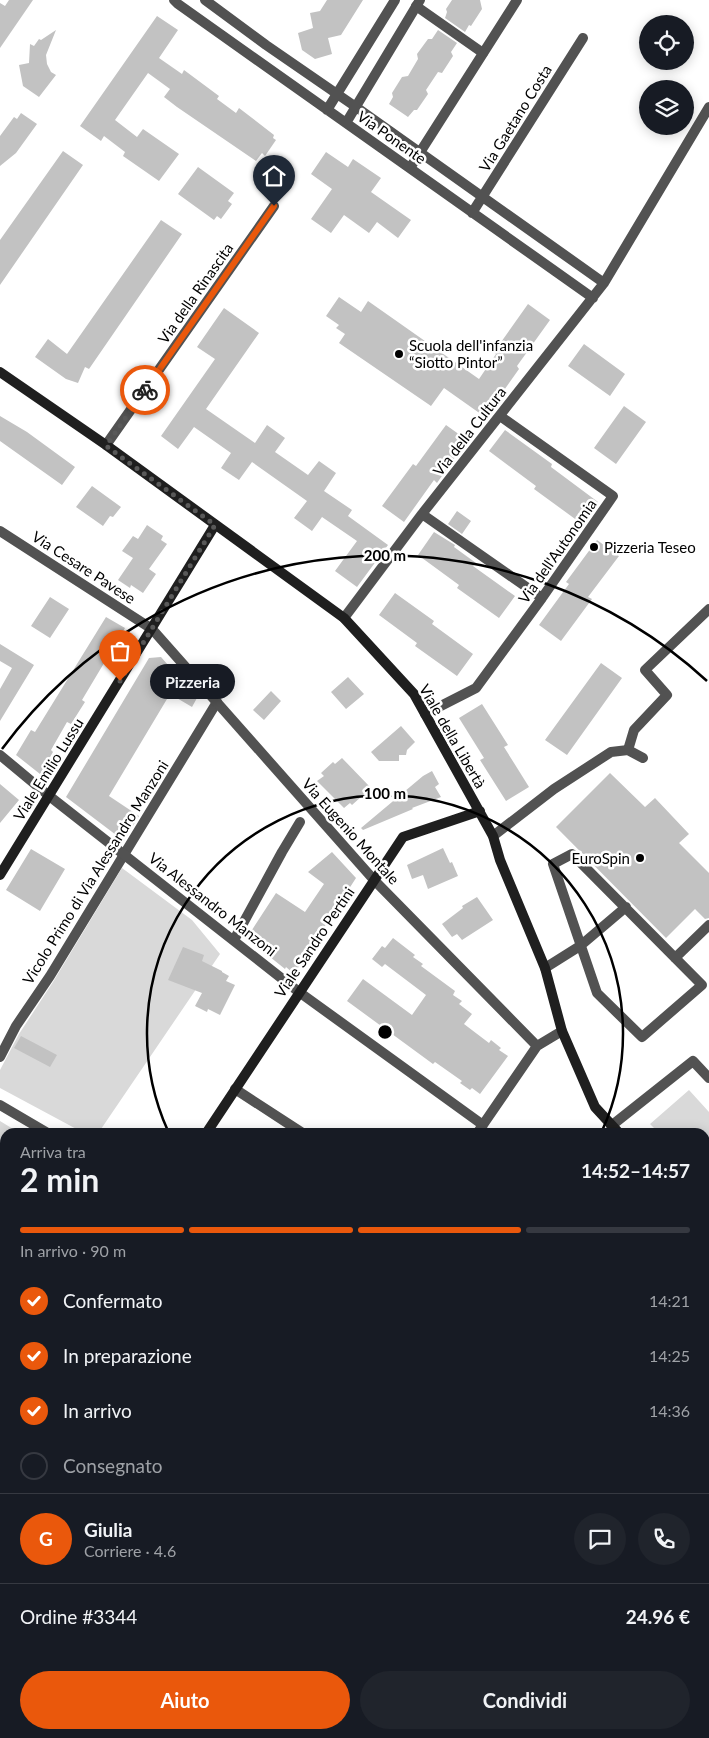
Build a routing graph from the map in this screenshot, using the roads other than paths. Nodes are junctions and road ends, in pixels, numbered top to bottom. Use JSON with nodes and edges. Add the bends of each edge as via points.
{"nodes":[{"id":1,"x":174,"y":0,"type":"edge"},
{"id":2,"x":206,"y":0,"type":"edge"},
{"id":3,"x":395,"y":0,"type":"edge"},
{"id":4,"x":517,"y":0,"type":"edge"},
{"id":5,"x":418,"y":3,"type":"edge"},
{"id":6,"x":583,"y":38,"type":"dead end"},
{"id":7,"x":484,"y":53,"type":"junction"},
{"id":8,"x":337,"y":94,"type":"junction"},
{"id":9,"x":356,"y":107,"type":"junction"},
{"id":10,"x":709,"y":107,"type":"edge"},
{"id":11,"x":327,"y":110,"type":"junction"},
{"id":12,"x":346,"y":123,"type":"junction"},
{"id":13,"x":420,"y":152,"type":"junction"},
{"id":14,"x":410,"y":168,"type":"junction"},
{"id":15,"x":483,"y":197,"type":"junction"},
{"id":16,"x":274,"y":206,"type":"dead end"},
{"id":17,"x":472,"y":212,"type":"junction"},
{"id":18,"x":604,"y":284,"type":"junction"},
{"id":19,"x":593,"y":298,"type":"junction"},
{"id":20,"x":0,"y":372,"type":"edge"},
{"id":21,"x":500,"y":416,"type":"junction"},
{"id":22,"x":106,"y":446,"type":"junction"},
{"id":23,"x":422,"y":514,"type":"junction"},
{"id":24,"x":215,"y":525,"type":"junction"},
{"id":25,"x":0,"y":531,"type":"edge"},
{"id":26,"x":542,"y":598,"type":"junction"},
{"id":27,"x":709,"y":609,"type":"edge"},
{"id":28,"x":344,"y":618,"type":"junction"},
{"id":29,"x":152,"y":629,"type":"junction"},
{"id":30,"x":216,"y":702,"type":"junction"},
{"id":31,"x":425,"y":714,"type":"junction"},
{"id":32,"x":628,"y":750,"type":"junction"},
{"id":33,"x":0,"y":755,"type":"edge"},
{"id":34,"x":643,"y":758,"type":"dead end"},
{"id":35,"x":48,"y":795,"type":"junction"},
{"id":36,"x":480,"y":811,"type":"junction"},
{"id":37,"x":300,"y":822,"type":"dead end"},
{"id":38,"x":493,"y":836,"type":"junction"},
{"id":39,"x":125,"y":854,"type":"junction"},
{"id":40,"x":0,"y":875,"type":"edge"},
{"id":41,"x":374,"y":880,"type":"junction"},
{"id":42,"x":626,"y":908,"type":"junction"},
{"id":43,"x":709,"y":924,"type":"edge"},
{"id":44,"x":234,"y":940,"type":"junction"},
{"id":45,"x":580,"y":946,"type":"junction"},
{"id":46,"x":675,"y":958,"type":"junction"},
{"id":47,"x":545,"y":968,"type":"junction"},
{"id":48,"x":706,"y":981,"type":"edge"},
{"id":49,"x":299,"y":992,"type":"junction"},
{"id":50,"x":562,"y":1031,"type":"junction"},
{"id":51,"x":537,"y":1046,"type":"junction"},
{"id":52,"x":0,"y":1056,"type":"edge"},
{"id":53,"x":709,"y":1078,"type":"edge"},
{"id":54,"x":235,"y":1089,"type":"junction"},
{"id":55,"x":0,"y":1105,"type":"edge"},
{"id":56,"x":39,"y":1128,"type":"edge"},
{"id":57,"x":210,"y":1128,"type":"edge"},
{"id":58,"x":295,"y":1128,"type":"edge"},
{"id":59,"x":479,"y":1128,"type":"edge"},
{"id":60,"x":481,"y":1128,"type":"edge"},
{"id":61,"x":614,"y":1128,"type":"edge"},
{"id":62,"x":616,"y":1128,"type":"edge"}],
"edges":[{"from":1,"to":11,"type":"street","name":"Via Ponente"},
{"from":2,"to":8,"type":"street","name":"Via Ponente"},
{"from":3,"to":8,"type":"street"},
{"from":4,"to":7,"type":"street"},
{"from":5,"to":7,"type":"street"},
{"from":5,"to":9,"type":"street"},
{"from":6,"to":15,"type":"street","name":"Via Gaetano Costa"},
{"from":7,"to":13,"type":"street"},
{"from":8,"to":9,"type":"street","name":"Via Ponente"},
{"from":8,"to":11,"type":"street"},
{"from":9,"to":12,"type":"street"},
{"from":9,"to":13,"type":"street","name":"Via Ponente"},
{"from":10,"to":18,"type":"street","name":"Via della Cultura"},
{"from":11,"to":12,"type":"street","name":"Via Ponente"},
{"from":12,"to":14,"type":"street","name":"Via Ponente"},
{"from":13,"to":14,"type":"street"},
{"from":13,"to":15,"type":"street","name":"Via Ponente"},
{"from":14,"to":17,"type":"street","name":"Via Ponente"},
{"from":15,"to":17,"type":"street","name":"Via Gaetano Costa"},
{"from":15,"to":18,"type":"street","name":"Via Ponente"},
{"from":16,"to":22,"type":"street","name":"Via della Rinascita"},
{"from":17,"to":19,"type":"street","name":"Via Ponente"},
{"from":18,"to":19,"type":"street","name":"Via della Cultura"},
{"from":19,"to":21,"type":"street","name":"Via della Cultura"},
{"from":20,"to":22,"type":"street","name":"Viale della Libertà"},
{"from":21,"to":23,"type":"street","name":"Via della Cultura"},
{"from":21,"to":26,"type":"street","name":"Via dell'Autonomia","via":[[614,496]]},
{"from":22,"to":24,"type":"street","name":"Viale della Libertà"},
{"from":23,"to":26,"type":"street"},
{"from":23,"to":28,"type":"street","name":"Via della Cultura"},
{"from":24,"to":28,"type":"street","name":"Viale della Libertà"},
{"from":24,"to":29,"type":"street","name":"Viale Emilio Lussu"},
{"from":25,"to":29,"type":"street","name":"Via Cesare Pavese"},
{"from":26,"to":31,"type":"street","name":"Via dell'Autonomia","via":[[476,688]]},
{"from":27,"to":32,"type":"street","via":[[645,670],[667,695],[634,730]]},
{"from":28,"to":31,"type":"street","name":"Viale della Libertà","via":[[414,694]]},
{"from":29,"to":30,"type":"street","name":"Via Eugenio Montale"},
{"from":29,"to":35,"type":"street","name":"Viale Emilio Lussu"},
{"from":30,"to":39,"type":"street","name":"Vicolo Primo di Via Alessandro Manzoni"},
{"from":30,"to":41,"type":"street","name":"Via Eugenio Montale"},
{"from":31,"to":36,"type":"street","name":"Viale della Libertà"},
{"from":32,"to":34,"type":"street"},
{"from":32,"to":38,"type":"street","via":[[611,752],[554,789]]},
{"from":33,"to":35,"type":"street","name":"Via Alessandro Manzoni"},
{"from":35,"to":39,"type":"street","name":"Via Alessandro Manzoni"},
{"from":35,"to":40,"type":"street","name":"Viale Emilio Lussu"},
{"from":36,"to":38,"type":"street","name":"Viale della Libertà"},
{"from":36,"to":41,"type":"street","name":"Viale Sandro Pertini","via":[[403,836]]},
{"from":37,"to":44,"type":"street"},
{"from":38,"to":47,"type":"street","name":"Viale della Libertà"},
{"from":39,"to":44,"type":"street","name":"Via Alessandro Manzoni"},
{"from":39,"to":52,"type":"street","name":"Vicolo Primo di Via Alessandro Manzoni"},
{"from":41,"to":49,"type":"street","name":"Viale Sandro Pertini"},
{"from":41,"to":51,"type":"street","name":"Via Eugenio Montale"},
{"from":42,"to":45,"type":"street"},
{"from":42,"to":45,"type":"street","via":[[572,854],[553,864]]},
{"from":42,"to":46,"type":"street"},
{"from":43,"to":46,"type":"street"},
{"from":44,"to":49,"type":"street","name":"Via Alessandro Manzoni"},
{"from":45,"to":47,"type":"street"},
{"from":45,"to":48,"type":"street","via":[[597,993],[642,1037]]},
{"from":46,"to":48,"type":"street"},
{"from":47,"to":50,"type":"street","name":"Viale della Libertà"},
{"from":49,"to":54,"type":"street","name":"Viale Sandro Pertini"},
{"from":49,"to":59,"type":"street","name":"Via Alessandro Manzoni"},
{"from":50,"to":51,"type":"street"},
{"from":50,"to":61,"type":"street","name":"Viale della Libertà","via":[[595,1107]]},
{"from":51,"to":60,"type":"street"},
{"from":53,"to":62,"type":"street","via":[[694,1062]]},
{"from":54,"to":57,"type":"street","name":"Viale Sandro Pertini"},
{"from":54,"to":58,"type":"street"},
{"from":55,"to":56,"type":"street"}]}
